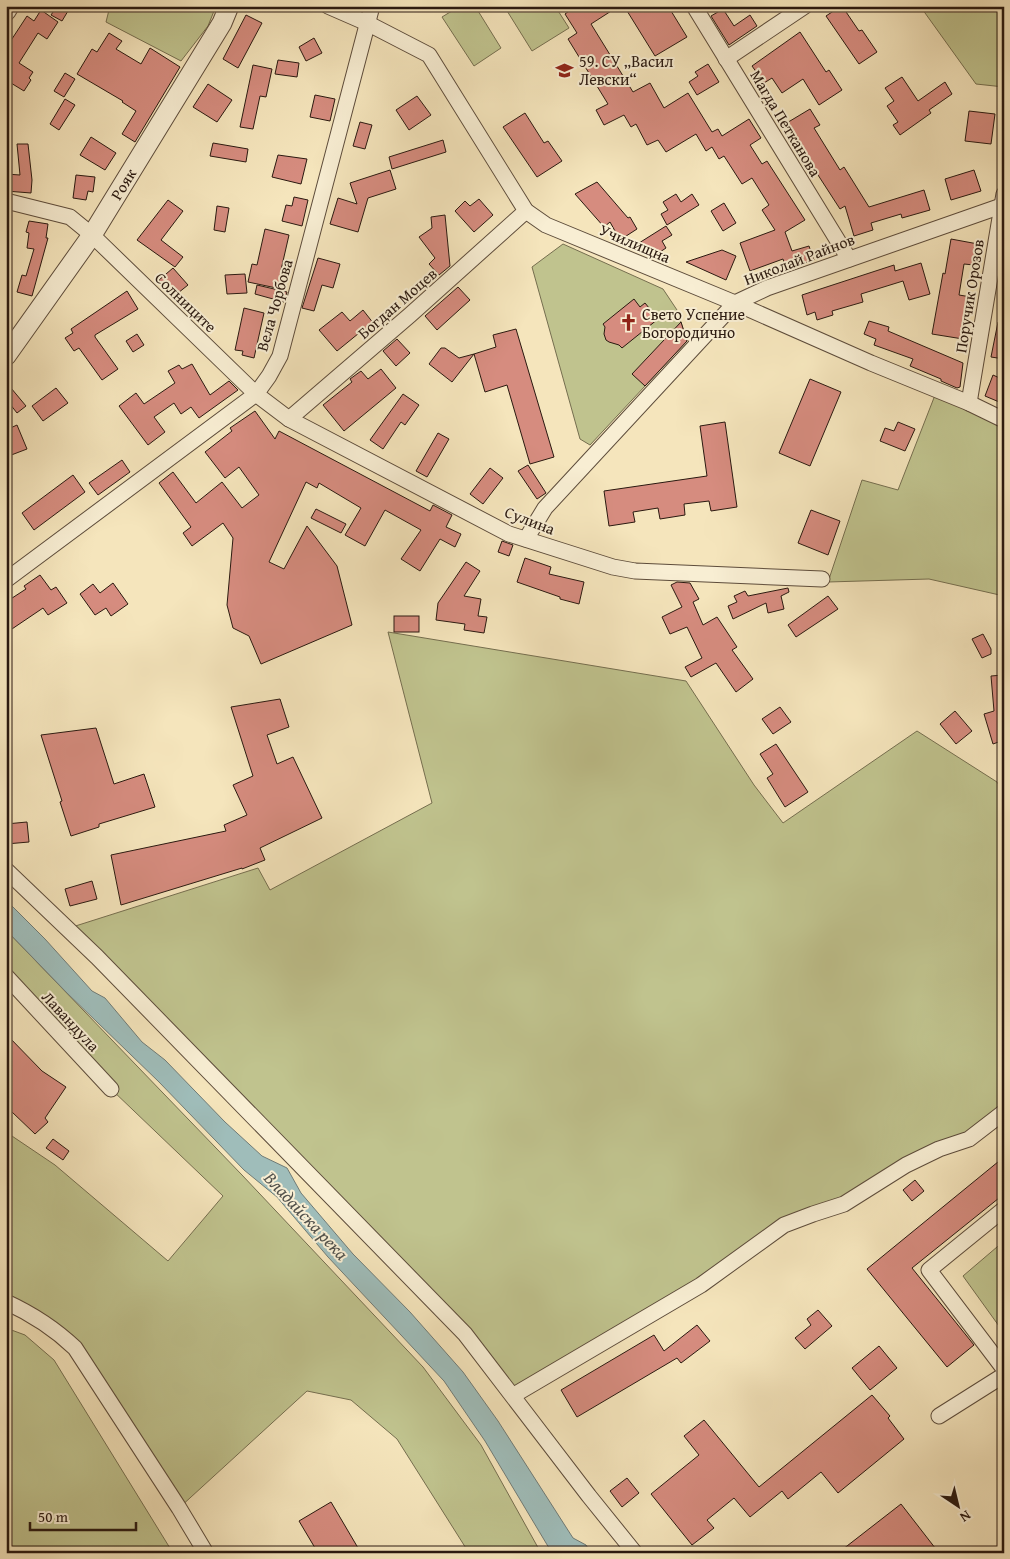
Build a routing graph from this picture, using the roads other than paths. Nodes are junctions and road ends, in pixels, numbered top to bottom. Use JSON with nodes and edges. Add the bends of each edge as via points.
{"nodes":[{"id":1,"x":9,"y":6,"type":"edge"},
{"id":2,"x":229,"y":6,"type":"edge"},
{"id":3,"x":328,"y":6,"type":"edge"},
{"id":4,"x":372,"y":6,"type":"edge"},
{"id":5,"x":694,"y":6,"type":"edge"},
{"id":6,"x":805,"y":6,"type":"edge"},
{"id":7,"x":6,"y":11,"type":"edge"},
{"id":8,"x":367,"y":23,"type":"junction"},
{"id":9,"x":726,"y":59,"type":"junction"},
{"id":10,"x":6,"y":201,"type":"edge"},
{"id":11,"x":1003,"y":202,"type":"edge"},
{"id":12,"x":526,"y":211,"type":"junction"},
{"id":13,"x":92,"y":235,"type":"junction"},
{"id":14,"x":849,"y":258,"type":"junction"},
{"id":15,"x":735,"y":303,"type":"junction"},
{"id":16,"x":6,"y":356,"type":"edge"},
{"id":17,"x":256,"y":394,"type":"junction"},
{"id":18,"x":969,"y":404,"type":"junction"},
{"id":19,"x":289,"y":419,"type":"junction"},
{"id":20,"x":1004,"y":420,"type":"edge"},
{"id":21,"x":526,"y":539,"type":"junction"},
{"id":22,"x":822,"y":579,"type":"dead end"},
{"id":23,"x":6,"y":580,"type":"edge"},
{"id":24,"x":6,"y":870,"type":"edge"},
{"id":25,"x":6,"y":976,"type":"edge"},
{"id":26,"x":111,"y":1089,"type":"dead end"},
{"id":27,"x":1004,"y":1112,"type":"edge"},
{"id":28,"x":1004,"y":1209,"type":"edge"},
{"id":29,"x":6,"y":1302,"type":"edge"},
{"id":30,"x":1004,"y":1369,"type":"edge"},
{"id":31,"x":1004,"y":1375,"type":"edge"},
{"id":32,"x":514,"y":1395,"type":"junction"},
{"id":33,"x":939,"y":1416,"type":"dead end"},
{"id":34,"x":206,"y":1553,"type":"edge"},
{"id":35,"x":635,"y":1553,"type":"edge"}],
"edges":[{"from":1,"to":7,"type":"street"},
{"from":2,"to":13,"type":"street","name":"Рояк","via":[[222,23]]},
{"from":3,"to":8,"type":"street","name":"Училищна"},
{"from":4,"to":8,"type":"street","name":"Вела Чорбова"},
{"from":5,"to":9,"type":"street","name":"Магда Петканова"},
{"from":6,"to":9,"type":"street"},
{"from":8,"to":12,"type":"street","name":"Училищна","via":[[430,55]]},
{"from":8,"to":17,"type":"street","name":"Вела Чорбова","via":[[280,356]]},
{"from":9,"to":14,"type":"street","name":"Магда Петканова"},
{"from":10,"to":13,"type":"street","name":"Солниците","via":[[70,218]]},
{"from":11,"to":14,"type":"street","name":"Николай Райнов"},
{"from":11,"to":18,"type":"street","name":"Поручик Орозов"},
{"from":12,"to":15,"type":"street","name":"Училищна","via":[[546,224]]},
{"from":12,"to":19,"type":"street","name":"Богдан Моцев"},
{"from":13,"to":16,"type":"street","name":"Рояк"},
{"from":13,"to":17,"type":"street","name":"Солниците"},
{"from":14,"to":15,"type":"street","name":"Николай Райнов"},
{"from":15,"to":18,"type":"street","name":"Училищна"},
{"from":15,"to":21,"type":"street","name":"Николай Райнов","via":[[545,508]]},
{"from":17,"to":19,"type":"street","name":"Сулина"},
{"from":17,"to":23,"type":"street","name":"Вела Чорбова"},
{"from":18,"to":20,"type":"street","name":"Училищна"},
{"from":19,"to":21,"type":"street","name":"Сулина","via":[[508,534]]},
{"from":21,"to":22,"type":"street","name":"Сулина","via":[[634,571]]},
{"from":24,"to":32,"type":"street","via":[[97,957],[465,1334]]},
{"from":25,"to":26,"type":"street","name":"Лавандула"},
{"from":27,"to":32,"type":"street","via":[[969,1139],[906,1165],[844,1204],[784,1226],[701,1285]]},
{"from":28,"to":30,"type":"street","via":[[929,1270]]},
{"from":29,"to":34,"type":"street","via":[[56,1330],[75,1348]]},
{"from":31,"to":33,"type":"street"},
{"from":32,"to":35,"type":"street"}]}
